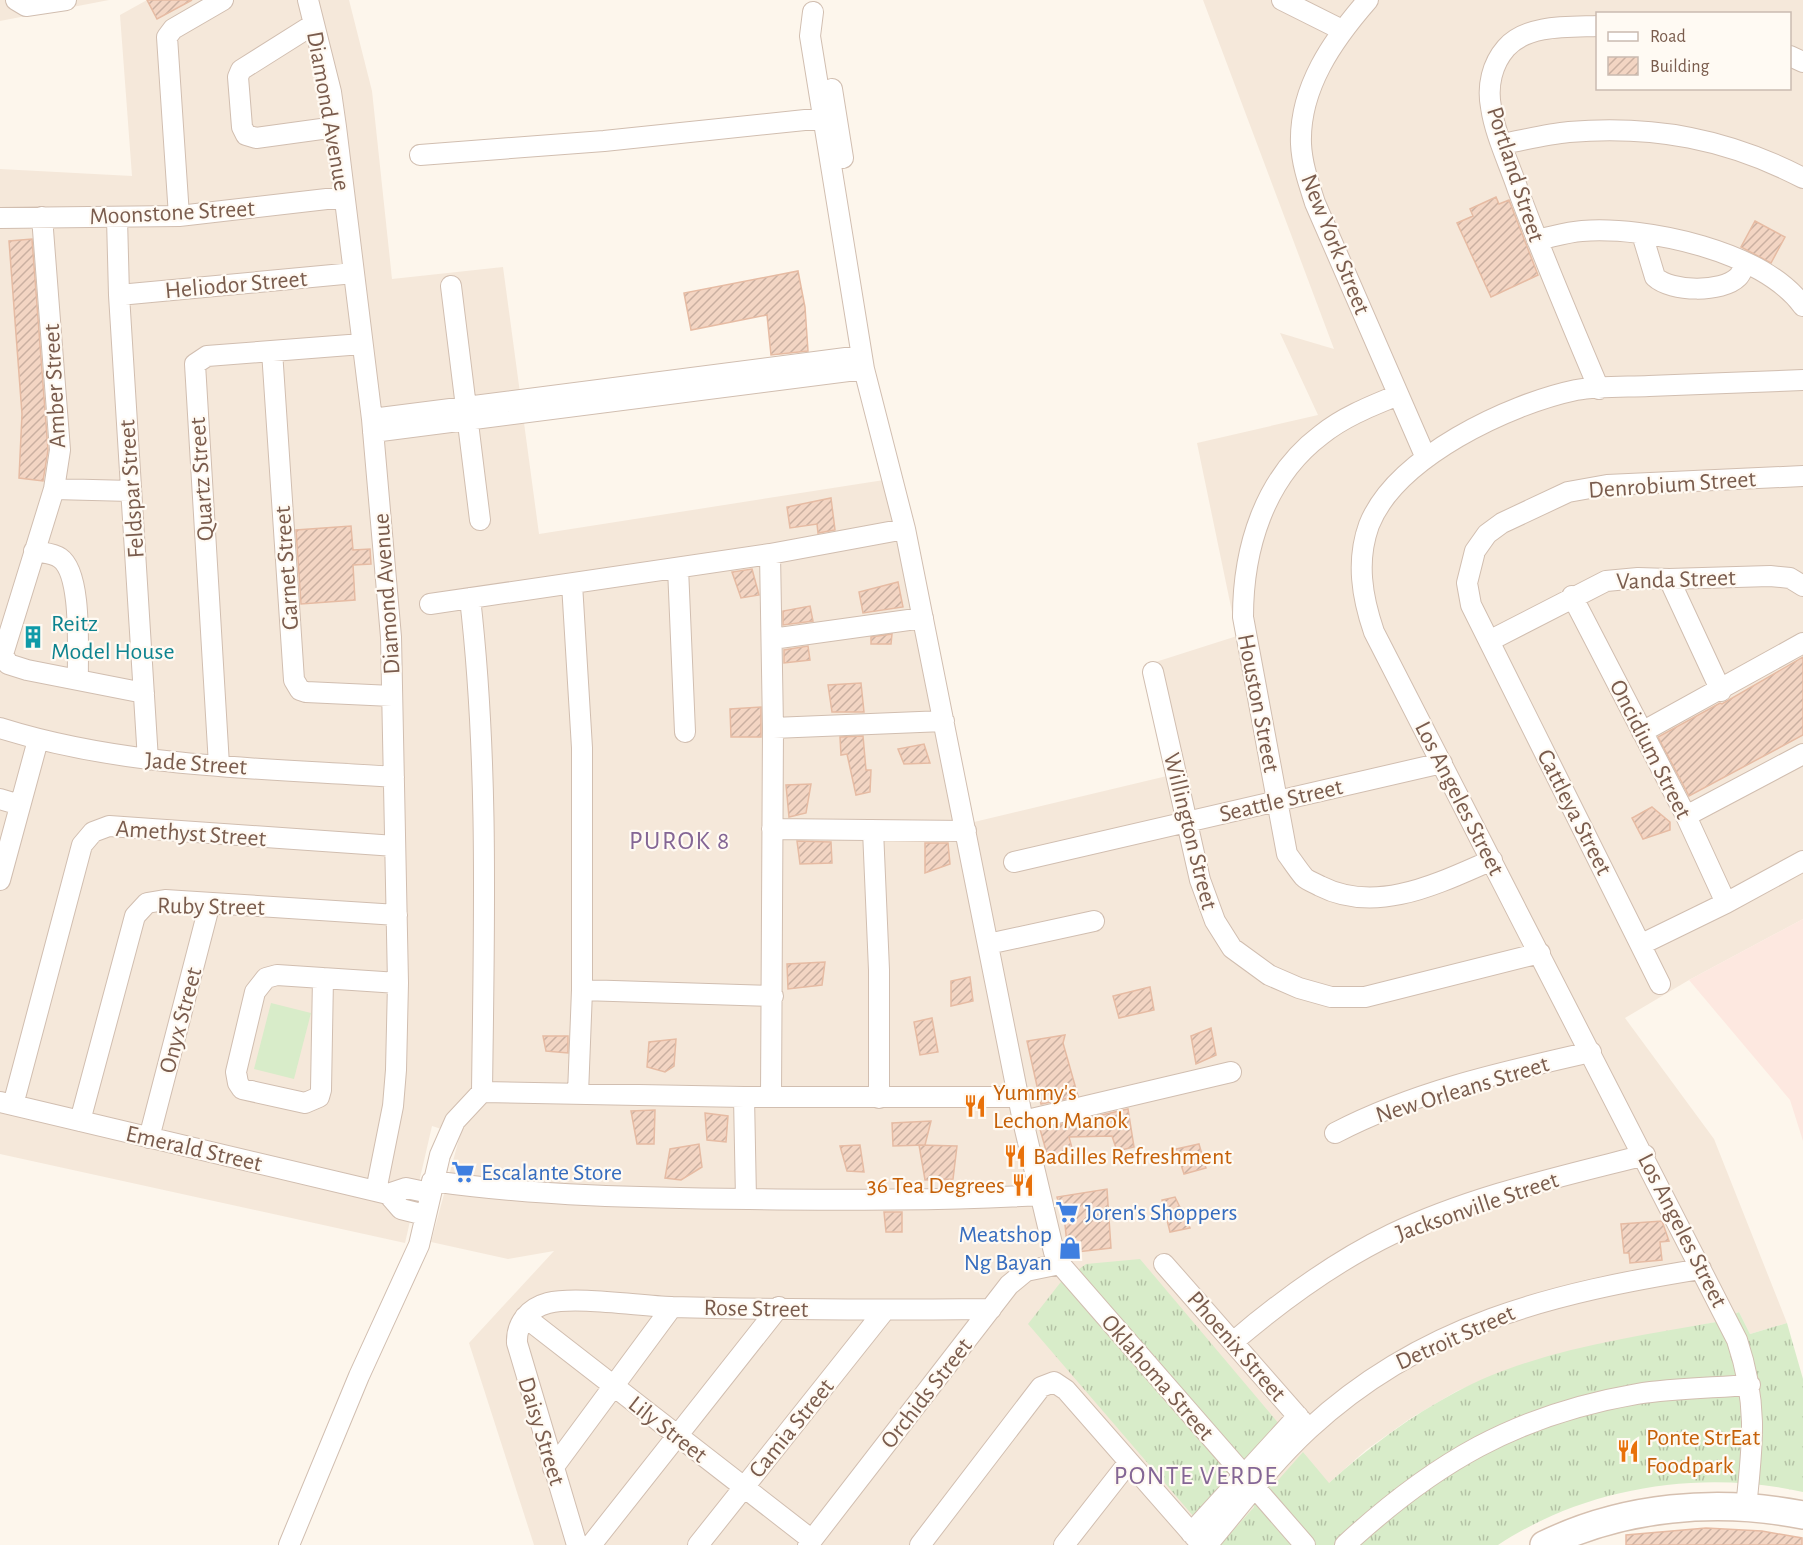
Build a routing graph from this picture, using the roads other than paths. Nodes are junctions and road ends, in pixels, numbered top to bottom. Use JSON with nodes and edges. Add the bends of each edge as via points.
{"nodes":[{"id":1,"x":66,"y":0,"type":"edge"},
{"id":2,"x":223,"y":0,"type":"edge"},
{"id":3,"x":308,"y":0,"type":"edge"},
{"id":4,"x":1282,"y":0,"type":"edge"},
{"id":5,"x":1368,"y":0,"type":"edge"},
{"id":6,"x":16,"y":1,"type":"edge"},
{"id":7,"x":811,"y":6,"type":"edge"},
{"id":8,"x":314,"y":24,"type":"junction"},
{"id":9,"x":1596,"y":26,"type":"edge"},
{"id":10,"x":1342,"y":30,"type":"junction"},
{"id":11,"x":824,"y":118,"type":"junction"},
{"id":12,"x":336,"y":127,"type":"junction"},
{"id":13,"x":1502,"y":144,"type":"junction"},
{"id":14,"x":420,"y":155,"type":"dead end"},
{"id":15,"x":1803,"y":178,"type":"edge"},
{"id":16,"x":344,"y":197,"type":"junction"},
{"id":17,"x":179,"y":216,"type":"junction"},
{"id":18,"x":42,"y":217,"type":"junction"},
{"id":19,"x":0,"y":218,"type":"edge"},
{"id":20,"x":117,"y":218,"type":"junction"},
{"id":21,"x":1642,"y":234,"type":"junction"},
{"id":22,"x":1537,"y":240,"type":"junction"},
{"id":23,"x":1745,"y":265,"type":"junction"},
{"id":24,"x":354,"y":273,"type":"junction"},
{"id":25,"x":451,"y":286,"type":"dead end"},
{"id":26,"x":119,"y":295,"type":"junction"},
{"id":27,"x":1803,"y":306,"type":"edge"},
{"id":28,"x":858,"y":330,"type":"junction"},
{"id":29,"x":362,"y":344,"type":"junction"},
{"id":30,"x":272,"y":351,"type":"junction"},
{"id":31,"x":863,"y":362,"type":"junction"},
{"id":32,"x":1803,"y":380,"type":"edge"},
{"id":33,"x":1599,"y":388,"type":"junction"},
{"id":34,"x":1398,"y":395,"type":"junction"},
{"id":35,"x":467,"y":413,"type":"junction"},
{"id":36,"x":372,"y":426,"type":"junction"},
{"id":37,"x":1426,"y":458,"type":"junction"},
{"id":38,"x":1803,"y":476,"type":"edge"},
{"id":39,"x":54,"y":489,"type":"junction"},
{"id":40,"x":131,"y":491,"type":"junction"},
{"id":41,"x":480,"y":520,"type":"dead end"},
{"id":42,"x":905,"y":529,"type":"junction"},
{"id":43,"x":33,"y":551,"type":"junction"},
{"id":44,"x":770,"y":554,"type":"junction"},
{"id":45,"x":678,"y":568,"type":"junction"},
{"id":46,"x":1669,"y":579,"type":"junction"},
{"id":47,"x":572,"y":584,"type":"junction"},
{"id":48,"x":1803,"y":586,"type":"edge"},
{"id":49,"x":1572,"y":596,"type":"junction"},
{"id":50,"x":470,"y":598,"type":"junction"},
{"id":51,"x":430,"y":604,"type":"dead end"},
{"id":52,"x":923,"y":618,"type":"junction"},
{"id":53,"x":772,"y":639,"type":"junction"},
{"id":54,"x":1489,"y":641,"type":"junction"},
{"id":55,"x":1803,"y":643,"type":"edge"},
{"id":56,"x":1153,"y":672,"type":"dead end"},
{"id":57,"x":78,"y":680,"type":"junction"},
{"id":58,"x":1720,"y":691,"type":"junction"},
{"id":59,"x":144,"y":693,"type":"junction"},
{"id":60,"x":392,"y":696,"type":"junction"},
{"id":61,"x":944,"y":721,"type":"junction"},
{"id":62,"x":0,"y":728,"type":"edge"},
{"id":63,"x":773,"y":728,"type":"junction"},
{"id":64,"x":686,"y":732,"type":"dead end"},
{"id":65,"x":1642,"y":732,"type":"junction"},
{"id":66,"x":38,"y":740,"type":"junction"},
{"id":67,"x":1803,"y":754,"type":"edge"},
{"id":68,"x":148,"y":760,"type":"junction"},
{"id":69,"x":1442,"y":763,"type":"junction"},
{"id":70,"x":219,"y":765,"type":"junction"},
{"id":71,"x":394,"y":777,"type":"junction"},
{"id":72,"x":0,"y":799,"type":"edge"},
{"id":73,"x":1278,"y":801,"type":"junction"},
{"id":74,"x":20,"y":805,"type":"junction"},
{"id":75,"x":1686,"y":816,"type":"junction"},
{"id":76,"x":1187,"y":822,"type":"junction"},
{"id":77,"x":772,"y":829,"type":"junction"},
{"id":78,"x":873,"y":830,"type":"junction"},
{"id":79,"x":966,"y":831,"type":"junction"},
{"id":80,"x":395,"y":846,"type":"junction"},
{"id":81,"x":1492,"y":860,"type":"junction"},
{"id":82,"x":1803,"y":861,"type":"edge"},
{"id":83,"x":1014,"y":862,"type":"dead end"},
{"id":84,"x":1,"y":874,"type":"edge"},
{"id":85,"x":210,"y":903,"type":"junction"},
{"id":86,"x":1726,"y":903,"type":"junction"},
{"id":87,"x":397,"y":915,"type":"junction"},
{"id":88,"x":1094,"y":921,"type":"dead end"},
{"id":89,"x":988,"y":944,"type":"junction"},
{"id":90,"x":1642,"y":944,"type":"junction"},
{"id":91,"x":1540,"y":953,"type":"junction"},
{"id":92,"x":323,"y":978,"type":"junction"},
{"id":93,"x":398,"y":983,"type":"junction"},
{"id":94,"x":1660,"y":984,"type":"dead end"},
{"id":95,"x":582,"y":990,"type":"junction"},
{"id":96,"x":772,"y":996,"type":"junction"},
{"id":97,"x":1591,"y":1052,"type":"junction"},
{"id":98,"x":1231,"y":1072,"type":"dead end"},
{"id":99,"x":482,"y":1092,"type":"junction"},
{"id":100,"x":578,"y":1094,"type":"junction"},
{"id":101,"x":744,"y":1097,"type":"junction"},
{"id":102,"x":771,"y":1097,"type":"junction"},
{"id":103,"x":1019,"y":1097,"type":"junction"},
{"id":104,"x":879,"y":1098,"type":"junction"},
{"id":105,"x":7,"y":1104,"type":"edge"},
{"id":106,"x":80,"y":1121,"type":"junction"},
{"id":107,"x":1023,"y":1121,"type":"junction"},
{"id":108,"x":1335,"y":1133,"type":"dead end"},
{"id":109,"x":149,"y":1137,"type":"junction"},
{"id":110,"x":1645,"y":1155,"type":"junction"},
{"id":111,"x":431,"y":1187,"type":"junction"},
{"id":112,"x":382,"y":1192,"type":"junction"},
{"id":113,"x":1039,"y":1195,"type":"junction"},
{"id":114,"x":746,"y":1199,"type":"junction"},
{"id":115,"x":425,"y":1215,"type":"junction"},
{"id":116,"x":1060,"y":1264,"type":"junction"},
{"id":117,"x":1164,"y":1264,"type":"dead end"},
{"id":118,"x":1701,"y":1269,"type":"junction"},
{"id":119,"x":672,"y":1307,"type":"junction"},
{"id":120,"x":779,"y":1307,"type":"junction"},
{"id":121,"x":991,"y":1309,"type":"junction"},
{"id":122,"x":885,"y":1310,"type":"junction"},
{"id":123,"x":525,"y":1317,"type":"junction"},
{"id":124,"x":1233,"y":1342,"type":"junction"},
{"id":125,"x":1750,"y":1385,"type":"junction"},
{"id":126,"x":614,"y":1386,"type":"junction"},
{"id":127,"x":1303,"y":1422,"type":"junction"},
{"id":128,"x":677,"y":1436,"type":"junction"},
{"id":129,"x":1129,"y":1462,"type":"junction"},
{"id":130,"x":553,"y":1468,"type":"junction"},
{"id":131,"x":1249,"y":1482,"type":"junction"},
{"id":132,"x":744,"y":1487,"type":"junction"},
{"id":133,"x":1746,"y":1507,"type":"junction"},
{"id":134,"x":1803,"y":1515,"type":"edge"},
{"id":135,"x":1200,"y":1541,"type":"edge"},
{"id":136,"x":810,"y":1543,"type":"edge"},
{"id":137,"x":289,"y":1545,"type":"edge"},
{"id":138,"x":577,"y":1545,"type":"edge"},
{"id":139,"x":591,"y":1545,"type":"edge"},
{"id":140,"x":698,"y":1545,"type":"edge"},
{"id":141,"x":920,"y":1545,"type":"edge"},
{"id":142,"x":1064,"y":1545,"type":"edge"},
{"id":143,"x":1305,"y":1545,"type":"edge"},
{"id":144,"x":1345,"y":1545,"type":"edge"},
{"id":145,"x":1544,"y":1545,"type":"edge"}],
"edges":[{"from":1,"to":6,"type":"street","via":[[26,6]]},
{"from":2,"to":17,"type":"street","via":[[173,29],[167,37]]},
{"from":3,"to":8,"type":"street","name":"Diamond Avenue"},
{"from":4,"to":10,"type":"street"},
{"from":5,"to":10,"type":"street","name":"New York Street"},
{"from":7,"to":11,"type":"street","via":[[810,36]]},
{"from":7,"to":28,"type":"street","via":[[822,34],[840,130],[864,304]]},
{"from":8,"to":12,"type":"street","name":"Diamond Avenue"},
{"from":8,"to":12,"type":"street","via":[[241,70],[238,77],[242,127],[246,135],[256,138]]},
{"from":9,"to":13,"type":"street","name":"Portland Street","via":[[1551,28],[1508,45],[1491,74],[1490,90]]},
{"from":10,"to":34,"type":"street","name":"New York Street","via":[[1322,62],[1308,98],[1302,154],[1315,203]]},
{"from":11,"to":14,"type":"street"},
{"from":11,"to":28,"type":"street"},
{"from":12,"to":16,"type":"street","name":"Diamond Avenue"},
{"from":13,"to":15,"type":"street","via":[[1568,132],[1629,129],[1694,136]]},
{"from":13,"to":22,"type":"street","name":"Portland Street"},
{"from":16,"to":17,"type":"street","name":"Moonstone Street"},
{"from":16,"to":24,"type":"street","name":"Diamond Avenue"},
{"from":17,"to":20,"type":"street","name":"Moonstone Street"},
{"from":18,"to":19,"type":"street","name":"Moonstone Street"},
{"from":18,"to":20,"type":"street","name":"Moonstone Street"},
{"from":18,"to":39,"type":"street","name":"Amber Street","via":[[59,431]]},
{"from":20,"to":26,"type":"street","name":"Feldspar Street"},
{"from":21,"to":22,"type":"street","via":[[1581,231]]},
{"from":21,"to":23,"type":"street","via":[[1690,242]]},
{"from":21,"to":23,"type":"street","via":[[1655,277],[1671,287],[1731,282]]},
{"from":22,"to":33,"type":"street","name":"Portland Street"},
{"from":23,"to":27,"type":"street","via":[[1771,278]]},
{"from":24,"to":26,"type":"street","name":"Heliodor Street"},
{"from":24,"to":29,"type":"street","name":"Diamond Avenue"},
{"from":25,"to":35,"type":"street"},
{"from":26,"to":40,"type":"street","name":"Feldspar Street"},
{"from":28,"to":31,"type":"street"},
{"from":29,"to":30,"type":"street","name":"Quartz Street"},
{"from":29,"to":36,"type":"street","name":"Diamond Avenue"},
{"from":30,"to":60,"type":"street","name":"Garnet Street","via":[[294,680],[306,692]]},
{"from":30,"to":70,"type":"street","name":"Quartz Street","via":[[207,356],[197,361],[193,370]]},
{"from":31,"to":35,"type":"street"},
{"from":31,"to":42,"type":"street"},
{"from":32,"to":33,"type":"street","name":"Los Angeles Street"},
{"from":33,"to":37,"type":"street","name":"Los Angeles Street","via":[[1577,390],[1506,413]]},
{"from":34,"to":37,"type":"street","name":"New York Street"},
{"from":34,"to":73,"type":"street","name":"Houston Street","via":[[1363,409],[1320,435],[1286,470],[1264,504],[1251,546],[1243,580],[1243,617]]},
{"from":35,"to":36,"type":"street"},
{"from":35,"to":41,"type":"street"},
{"from":36,"to":60,"type":"street","name":"Diamond Avenue","via":[[388,594]]},
{"from":37,"to":69,"type":"street","name":"Los Angeles Street","via":[[1384,501],[1370,524],[1361,571],[1364,600],[1374,632]]},
{"from":38,"to":54,"type":"street","name":"Denrobium Street","via":[[1587,488],[1552,499],[1502,523],[1487,534],[1475,551],[1467,583],[1471,604]]},
{"from":39,"to":40,"type":"street"},
{"from":39,"to":43,"type":"street","name":"Amber Street"},
{"from":40,"to":59,"type":"street","name":"Feldspar Street"},
{"from":42,"to":44,"type":"street"},
{"from":42,"to":52,"type":"street"},
{"from":43,"to":57,"type":"street","via":[[60,557],[70,571],[76,606]]},
{"from":43,"to":57,"type":"street","name":"Amber Street","via":[[4,648],[5,660],[27,670]]},
{"from":44,"to":45,"type":"street"},
{"from":44,"to":53,"type":"street"},
{"from":45,"to":47,"type":"street"},
{"from":45,"to":64,"type":"street"},
{"from":46,"to":48,"type":"street","name":"Vanda Street","via":[[1770,576],[1790,578]]},
{"from":46,"to":49,"type":"street","name":"Vanda Street","via":[[1606,581]]},
{"from":46,"to":58,"type":"street"},
{"from":47,"to":50,"type":"street"},
{"from":47,"to":95,"type":"street","via":[[582,748]]},
{"from":49,"to":54,"type":"street","name":"Vanda Street"},
{"from":49,"to":65,"type":"street","name":"Oncidium Street"},
{"from":50,"to":51,"type":"street"},
{"from":50,"to":99,"type":"street","via":[[482,724],[485,827]]},
{"from":52,"to":53,"type":"street"},
{"from":52,"to":61,"type":"street"},
{"from":53,"to":63,"type":"street"},
{"from":54,"to":90,"type":"street","name":"Cattleya Street"},
{"from":55,"to":58,"type":"street"},
{"from":56,"to":76,"type":"street","name":"Willington Street"},
{"from":57,"to":59,"type":"street","name":"Amber Street"},
{"from":58,"to":65,"type":"street"},
{"from":59,"to":68,"type":"street","name":"Feldspar Street"},
{"from":60,"to":71,"type":"street","name":"Diamond Avenue"},
{"from":61,"to":63,"type":"street"},
{"from":61,"to":79,"type":"street"},
{"from":62,"to":66,"type":"street","name":"Jade Street"},
{"from":63,"to":77,"type":"street"},
{"from":65,"to":75,"type":"street","name":"Oncidium Street"},
{"from":66,"to":68,"type":"street","name":"Jade Street","via":[[76,750]]},
{"from":66,"to":74,"type":"street"},
{"from":67,"to":75,"type":"street"},
{"from":68,"to":70,"type":"street","name":"Jade Street"},
{"from":69,"to":73,"type":"street","name":"Seattle Street"},
{"from":69,"to":81,"type":"street","name":"Los Angeles Street"},
{"from":70,"to":71,"type":"street","name":"Jade Street"},
{"from":71,"to":80,"type":"street","name":"Diamond Avenue"},
{"from":72,"to":74,"type":"street"},
{"from":73,"to":76,"type":"street","name":"Seattle Street"},
{"from":73,"to":81,"type":"street","name":"Houston Street","via":[[1287,854],[1305,878],[1335,893],[1390,896],[1432,886]]},
{"from":74,"to":84,"type":"street"},
{"from":75,"to":86,"type":"street","name":"Oncidium Street"},
{"from":76,"to":83,"type":"street","name":"Seattle Street"},
{"from":76,"to":91,"type":"street","name":"Willington Street","via":[[1200,880],[1215,921],[1232,948],[1269,975],[1299,988],[1331,996],[1365,997]]},
{"from":77,"to":78,"type":"street"},
{"from":77,"to":96,"type":"street"},
{"from":78,"to":79,"type":"street"},
{"from":78,"to":104,"type":"street"},
{"from":79,"to":89,"type":"street"},
{"from":80,"to":87,"type":"street","name":"Diamond Avenue"},
{"from":80,"to":105,"type":"street","name":"Amethyst Street","via":[[109,826],[93,832],[82,845]]},
{"from":81,"to":91,"type":"street","name":"Los Angeles Street"},
{"from":82,"to":86,"type":"street"},
{"from":85,"to":87,"type":"street","name":"Ruby Street"},
{"from":85,"to":106,"type":"street","name":"Ruby Street","via":[[155,901],[135,916]]},
{"from":85,"to":109,"type":"street","name":"Onyx Street"},
{"from":86,"to":90,"type":"street"},
{"from":87,"to":93,"type":"street","name":"Diamond Avenue"},
{"from":88,"to":89,"type":"street"},
{"from":89,"to":103,"type":"street"},
{"from":90,"to":94,"type":"street","name":"Cattleya Street"},
{"from":91,"to":97,"type":"street","name":"Los Angeles Street"},
{"from":92,"to":92,"type":"street","via":[[319,1097],[305,1103],[242,1089],[236,1072],[257,986],[270,976]]},
{"from":92,"to":93,"type":"street"},
{"from":93,"to":112,"type":"street","name":"Diamond Avenue","via":[[393,1106]]},
{"from":95,"to":96,"type":"street"},
{"from":95,"to":100,"type":"street"},
{"from":96,"to":102,"type":"street"},
{"from":97,"to":108,"type":"street","name":"New Orleans Street","via":[[1438,1090],[1375,1113]]},
{"from":97,"to":110,"type":"street","name":"Los Angeles Street"},
{"from":98,"to":107,"type":"street"},
{"from":99,"to":100,"type":"street"},
{"from":99,"to":111,"type":"street","via":[[455,1120]]},
{"from":100,"to":101,"type":"street"},
{"from":101,"to":102,"type":"street"},
{"from":101,"to":114,"type":"street"},
{"from":102,"to":104,"type":"street"},
{"from":103,"to":104,"type":"street"},
{"from":103,"to":107,"type":"street"},
{"from":105,"to":106,"type":"street","name":"Emerald Street"},
{"from":106,"to":109,"type":"street","name":"Emerald Street"},
{"from":107,"to":113,"type":"street"},
{"from":109,"to":112,"type":"street","name":"Emerald Street"},
{"from":110,"to":118,"type":"street","name":"Los Angeles Street"},
{"from":110,"to":124,"type":"street","name":"Jacksonville Street","via":[[1502,1192],[1391,1234],[1303,1286]]},
{"from":111,"to":112,"type":"street","name":"Emerald Street"},
{"from":111,"to":114,"type":"street","name":"Emerald Street","via":[[564,1196]]},
{"from":111,"to":115,"type":"street"},
{"from":112,"to":115,"type":"street","name":"Emerald Street","via":[[401,1209]]},
{"from":113,"to":114,"type":"street","name":"Emerald Street","via":[[906,1200]]},
{"from":113,"to":116,"type":"street"},
{"from":115,"to":137,"type":"street","via":[[419,1245],[403,1284],[359,1376]]},
{"from":116,"to":121,"type":"street","name":"Orchids Street","via":[[1018,1276]]},
{"from":116,"to":131,"type":"street","name":"Oklahoma Street"},
{"from":117,"to":124,"type":"street","name":"Phoenix Street"},
{"from":118,"to":125,"type":"street","name":"Los Angeles Street","via":[[1737,1340]]},
{"from":118,"to":127,"type":"street","name":"Detroit Street","via":[[1593,1289],[1465,1328],[1380,1371]]},
{"from":119,"to":120,"type":"street","name":"Rose Street"},
{"from":119,"to":123,"type":"street","name":"Rose Street","via":[[553,1302]]},
{"from":119,"to":126,"type":"street"},
{"from":120,"to":122,"type":"street","name":"Rose Street"},
{"from":120,"to":128,"type":"street"},
{"from":121,"to":122,"type":"street","name":"Rose Street"},
{"from":121,"to":136,"type":"street","name":"Orchids Street"},
{"from":122,"to":132,"type":"street","name":"Camia Street"},
{"from":123,"to":126,"type":"street","name":"Lily Street"},
{"from":123,"to":130,"type":"street","name":"Daisy Street","via":[[517,1329],[517,1343]]},
{"from":124,"to":127,"type":"street","name":"Phoenix Street"},
{"from":125,"to":133,"type":"street","name":"Los Angeles Street","via":[[1754,1422]]},
{"from":125,"to":144,"type":"street","via":[[1637,1394],[1512,1430],[1438,1468]]},
{"from":126,"to":128,"type":"street","name":"Lily Street"},
{"from":126,"to":130,"type":"street"},
{"from":127,"to":131,"type":"street","name":"Detroit Street"},
{"from":128,"to":132,"type":"street","name":"Lily Street"},
{"from":128,"to":139,"type":"street"},
{"from":129,"to":135,"type":"street"},
{"from":129,"to":141,"type":"street","via":[[1062,1386],[1046,1384]]},
{"from":129,"to":142,"type":"street"},
{"from":130,"to":138,"type":"street","name":"Daisy Street"},
{"from":131,"to":135,"type":"street","name":"Detroit Street"},
{"from":131,"to":143,"type":"street","name":"Oklahoma Street"},
{"from":132,"to":136,"type":"street","name":"Lily Street"},
{"from":132,"to":140,"type":"street","name":"Camia Street"},
{"from":133,"to":134,"type":"main road"},
{"from":133,"to":145,"type":"main road","via":[[1648,1512]]}]}
